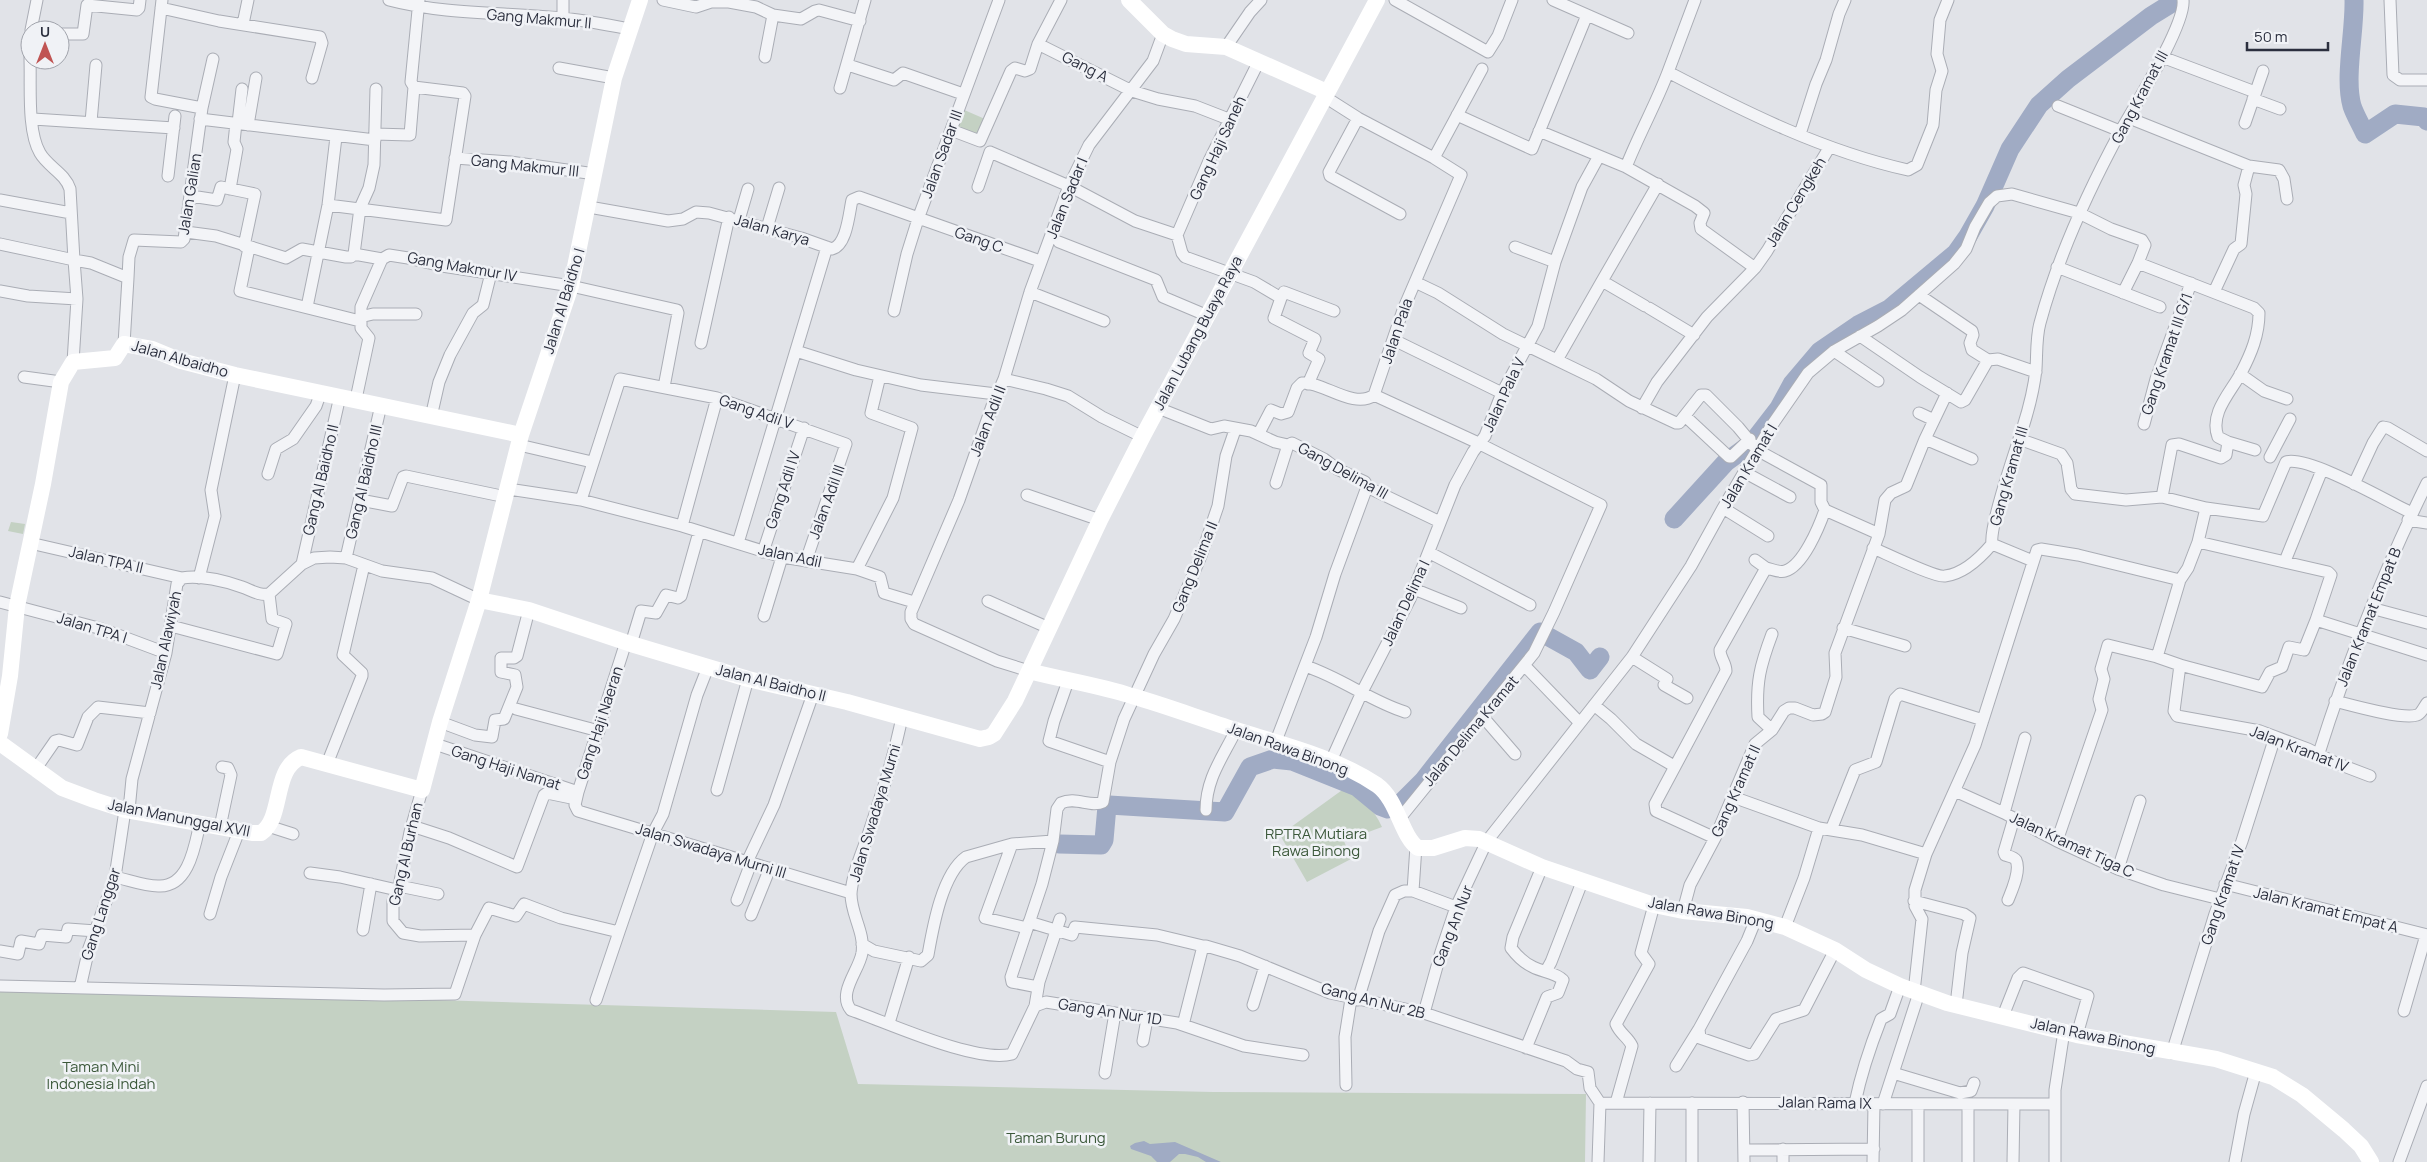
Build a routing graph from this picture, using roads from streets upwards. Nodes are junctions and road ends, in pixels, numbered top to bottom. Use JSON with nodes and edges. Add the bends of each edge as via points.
{"nodes":[{"id":1,"x":37,"y":0,"type":"edge"},
{"id":2,"x":140,"y":0,"type":"edge"},
{"id":3,"x":248,"y":0,"type":"edge"},
{"id":4,"x":389,"y":0,"type":"edge"},
{"id":5,"x":563,"y":0,"type":"edge"},
{"id":6,"x":640,"y":0,"type":"edge"},
{"id":7,"x":663,"y":0,"type":"edge"},
{"id":8,"x":865,"y":0,"type":"edge"},
{"id":9,"x":999,"y":0,"type":"edge"},
{"id":10,"x":1061,"y":0,"type":"edge"},
{"id":11,"x":1261,"y":0,"type":"edge"},
{"id":12,"x":1378,"y":0,"type":"edge"},
{"id":13,"x":1395,"y":0,"type":"edge"},
{"id":14,"x":1512,"y":0,"type":"edge"},
{"id":15,"x":1553,"y":0,"type":"edge"},
{"id":16,"x":1695,"y":0,"type":"edge"},
{"id":17,"x":1846,"y":0,"type":"edge"},
{"id":18,"x":1948,"y":0,"type":"edge"},
{"id":19,"x":2390,"y":0,"type":"edge"},
{"id":20,"x":1132,"y":1,"type":"edge"},
{"id":21,"x":2183,"y":1,"type":"edge"},
{"id":22,"x":160,"y":2,"type":"edge"},
{"id":23,"x":418,"y":4,"type":"edge"},
{"id":24,"x":773,"y":15,"type":"junction"},
{"id":25,"x":1587,"y":15,"type":"junction"},
{"id":26,"x":563,"y":18,"type":"junction"},
{"id":27,"x":33,"y":20,"type":"edge"},
{"id":28,"x":860,"y":21,"type":"junction"},
{"id":29,"x":244,"y":24,"type":"junction"},
{"id":30,"x":630,"y":29,"type":"junction"},
{"id":31,"x":1628,"y":33,"type":"dead end"},
{"id":32,"x":70,"y":34,"type":"edge"},
{"id":33,"x":1163,"y":34,"type":"junction"},
{"id":34,"x":1038,"y":44,"type":"junction"},
{"id":35,"x":1226,"y":47,"type":"junction"},
{"id":36,"x":765,"y":57,"type":"dead end"},
{"id":37,"x":2162,"y":57,"type":"junction"},
{"id":38,"x":214,"y":59,"type":"dead end"},
{"id":39,"x":1259,"y":61,"type":"junction"},
{"id":40,"x":96,"y":65,"type":"dead end"},
{"id":41,"x":848,"y":65,"type":"junction"},
{"id":42,"x":559,"y":68,"type":"dead end"},
{"id":43,"x":1482,"y":69,"type":"dead end"},
{"id":44,"x":31,"y":70,"type":"edge"},
{"id":45,"x":2263,"y":71,"type":"dead end"},
{"id":46,"x":1668,"y":72,"type":"junction"},
{"id":47,"x":256,"y":78,"type":"dead end"},
{"id":48,"x":312,"y":78,"type":"dead end"},
{"id":49,"x":614,"y":78,"type":"junction"},
{"id":50,"x":2427,"y":80,"type":"edge"},
{"id":51,"x":414,"y":87,"type":"junction"},
{"id":52,"x":840,"y":88,"type":"dead end"},
{"id":53,"x":242,"y":89,"type":"dead end"},
{"id":54,"x":376,"y":89,"type":"dead end"},
{"id":55,"x":1132,"y":91,"type":"junction"},
{"id":56,"x":963,"y":94,"type":"junction"},
{"id":57,"x":1326,"y":95,"type":"junction"},
{"id":58,"x":2254,"y":96,"type":"junction"},
{"id":59,"x":2058,"y":106,"type":"dead end"},
{"id":60,"x":2280,"y":109,"type":"dead end"},
{"id":61,"x":201,"y":113,"type":"junction"},
{"id":62,"x":1457,"y":115,"type":"junction"},
{"id":63,"x":175,"y":116,"type":"dead end"},
{"id":64,"x":1358,"y":118,"type":"junction"},
{"id":65,"x":2129,"y":118,"type":"junction"},
{"id":66,"x":33,"y":119,"type":"junction"},
{"id":67,"x":1231,"y":120,"type":"junction"},
{"id":68,"x":91,"y":122,"type":"junction"},
{"id":69,"x":2245,"y":122,"type":"dead end"},
{"id":70,"x":241,"y":124,"type":"junction"},
{"id":71,"x":174,"y":128,"type":"junction"},
{"id":72,"x":951,"y":130,"type":"junction"},
{"id":73,"x":1539,"y":132,"type":"junction"},
{"id":74,"x":2120,"y":132,"type":"junction"},
{"id":75,"x":1800,"y":134,"type":"junction"},
{"id":76,"x":336,"y":137,"type":"junction"},
{"id":77,"x":375,"y":137,"type":"junction"},
{"id":78,"x":1829,"y":148,"type":"junction"},
{"id":79,"x":1599,"y":156,"type":"junction"},
{"id":80,"x":455,"y":158,"type":"junction"},
{"id":81,"x":1434,"y":158,"type":"junction"},
{"id":82,"x":2249,"y":166,"type":"junction"},
{"id":83,"x":1626,"y":167,"type":"junction"},
{"id":84,"x":595,"y":174,"type":"junction"},
{"id":85,"x":168,"y":176,"type":"dead end"},
{"id":86,"x":1658,"y":184,"type":"junction"},
{"id":87,"x":1069,"y":186,"type":"junction"},
{"id":88,"x":978,"y":187,"type":"dead end"},
{"id":89,"x":230,"y":188,"type":"junction"},
{"id":90,"x":779,"y":188,"type":"dead end"},
{"id":91,"x":748,"y":189,"type":"dead end"},
{"id":92,"x":191,"y":196,"type":"junction"},
{"id":93,"x":2287,"y":199,"type":"dead end"},
{"id":94,"x":0,"y":200,"type":"edge"},
{"id":95,"x":328,"y":205,"type":"junction"},
{"id":96,"x":589,"y":207,"type":"junction"},
{"id":97,"x":360,"y":208,"type":"junction"},
{"id":98,"x":71,"y":213,"type":"junction"},
{"id":99,"x":2079,"y":213,"type":"junction"},
{"id":100,"x":1400,"y":214,"type":"dead end"},
{"id":101,"x":734,"y":219,"type":"junction"},
{"id":102,"x":918,"y":219,"type":"junction"},
{"id":103,"x":767,"y":228,"type":"junction"},
{"id":104,"x":186,"y":232,"type":"junction"},
{"id":105,"x":1177,"y":236,"type":"junction"},
{"id":106,"x":1059,"y":242,"type":"dead end"},
{"id":107,"x":0,"y":244,"type":"edge"},
{"id":108,"x":247,"y":247,"type":"junction"},
{"id":109,"x":827,"y":247,"type":"junction"},
{"id":110,"x":1515,"y":247,"type":"dead end"},
{"id":111,"x":318,"y":252,"type":"junction"},
{"id":112,"x":354,"y":254,"type":"junction"},
{"id":113,"x":382,"y":259,"type":"junction"},
{"id":114,"x":74,"y":260,"type":"junction"},
{"id":115,"x":1040,"y":261,"type":"junction"},
{"id":116,"x":1555,"y":262,"type":"junction"},
{"id":117,"x":2138,"y":263,"type":"junction"},
{"id":118,"x":2057,"y":267,"type":"junction"},
{"id":119,"x":1755,"y":268,"type":"junction"},
{"id":120,"x":492,"y":273,"type":"junction"},
{"id":121,"x":1230,"y":273,"type":"junction"},
{"id":122,"x":128,"y":278,"type":"junction"},
{"id":123,"x":1602,"y":281,"type":"junction"},
{"id":124,"x":1415,"y":282,"type":"junction"},
{"id":125,"x":2192,"y":284,"type":"junction"},
{"id":126,"x":571,"y":286,"type":"junction"},
{"id":127,"x":0,"y":291,"type":"edge"},
{"id":128,"x":1030,"y":292,"type":"junction"},
{"id":129,"x":2214,"y":292,"type":"junction"},
{"id":130,"x":2123,"y":293,"type":"junction"},
{"id":131,"x":1919,"y":295,"type":"junction"},
{"id":132,"x":1282,"y":298,"type":"junction"},
{"id":133,"x":77,"y":299,"type":"junction"},
{"id":134,"x":307,"y":307,"type":"junction"},
{"id":135,"x":2160,"y":307,"type":"dead end"},
{"id":136,"x":1334,"y":311,"type":"dead end"},
{"id":137,"x":894,"y":312,"type":"dead end"},
{"id":138,"x":416,"y":314,"type":"dead end"},
{"id":139,"x":1208,"y":316,"type":"junction"},
{"id":140,"x":360,"y":319,"type":"junction"},
{"id":141,"x":1104,"y":321,"type":"dead end"},
{"id":142,"x":1694,"y":335,"type":"junction"},
{"id":143,"x":1860,"y":336,"type":"junction"},
{"id":144,"x":1394,"y":340,"type":"junction"},
{"id":145,"x":701,"y":343,"type":"dead end"},
{"id":146,"x":124,"y":344,"type":"junction"},
{"id":147,"x":1528,"y":346,"type":"junction"},
{"id":148,"x":796,"y":351,"type":"junction"},
{"id":149,"x":1834,"y":351,"type":"junction"},
{"id":150,"x":1558,"y":360,"type":"junction"},
{"id":151,"x":1988,"y":360,"type":"junction"},
{"id":152,"x":73,"y":362,"type":"junction"},
{"id":153,"x":2036,"y":372,"type":"junction"},
{"id":154,"x":2240,"y":374,"type":"junction"},
{"id":155,"x":234,"y":375,"type":"junction"},
{"id":156,"x":880,"y":376,"type":"junction"},
{"id":157,"x":24,"y":377,"type":"dead end"},
{"id":158,"x":1004,"y":379,"type":"junction"},
{"id":159,"x":61,"y":382,"type":"junction"},
{"id":160,"x":1878,"y":382,"type":"dead end"},
{"id":161,"x":1308,"y":384,"type":"junction"},
{"id":162,"x":664,"y":387,"type":"junction"},
{"id":163,"x":321,"y":392,"type":"junction"},
{"id":164,"x":1947,"y":392,"type":"junction"},
{"id":165,"x":1502,"y":393,"type":"junction"},
{"id":166,"x":996,"y":394,"type":"junction"},
{"id":167,"x":1374,"y":395,"type":"junction"},
{"id":168,"x":348,"y":398,"type":"junction"},
{"id":169,"x":717,"y":398,"type":"junction"},
{"id":170,"x":2287,"y":400,"type":"dead end"},
{"id":171,"x":381,"y":405,"type":"junction"},
{"id":172,"x":1158,"y":408,"type":"junction"},
{"id":173,"x":1642,"y":408,"type":"junction"},
{"id":174,"x":1919,"y":413,"type":"dead end"},
{"id":175,"x":1685,"y":416,"type":"junction"},
{"id":176,"x":431,"y":417,"type":"junction"},
{"id":177,"x":776,"y":417,"type":"junction"},
{"id":178,"x":2290,"y":419,"type":"dead end"},
{"id":179,"x":1934,"y":420,"type":"junction"},
{"id":180,"x":2144,"y":424,"type":"dead end"},
{"id":181,"x":804,"y":428,"type":"junction"},
{"id":182,"x":1235,"y":430,"type":"junction"},
{"id":183,"x":1259,"y":433,"type":"junction"},
{"id":184,"x":1143,"y":437,"type":"junction"},
{"id":185,"x":1925,"y":439,"type":"junction"},
{"id":186,"x":2019,"y":439,"type":"junction"},
{"id":187,"x":520,"y":440,"type":"junction"},
{"id":188,"x":2228,"y":442,"type":"junction"},
{"id":189,"x":846,"y":444,"type":"joint"},
{"id":190,"x":1479,"y":444,"type":"junction"},
{"id":191,"x":1753,"y":444,"type":"junction"},
{"id":192,"x":1288,"y":445,"type":"junction"},
{"id":193,"x":2254,"y":450,"type":"dead end"},
{"id":194,"x":2427,"y":451,"type":"edge"},
{"id":195,"x":1972,"y":459,"type":"dead end"},
{"id":196,"x":592,"y":462,"type":"junction"},
{"id":197,"x":2286,"y":462,"type":"junction"},
{"id":198,"x":2322,"y":470,"type":"junction"},
{"id":199,"x":1744,"y":472,"type":"junction"},
{"id":200,"x":268,"y":474,"type":"dead end"},
{"id":201,"x":1276,"y":483,"type":"dead end"},
{"id":202,"x":2427,"y":483,"type":"edge"},
{"id":203,"x":2354,"y":484,"type":"junction"},
{"id":204,"x":1367,"y":487,"type":"junction"},
{"id":205,"x":507,"y":493,"type":"junction"},
{"id":206,"x":1027,"y":495,"type":"dead end"},
{"id":207,"x":1790,"y":497,"type":"dead end"},
{"id":208,"x":2162,"y":497,"type":"junction"},
{"id":209,"x":360,"y":500,"type":"junction"},
{"id":210,"x":581,"y":500,"type":"junction"},
{"id":211,"x":1723,"y":508,"type":"junction"},
{"id":212,"x":2206,"y":508,"type":"junction"},
{"id":213,"x":1826,"y":510,"type":"junction"},
{"id":214,"x":2410,"y":517,"type":"junction"},
{"id":215,"x":1100,"y":520,"type":"junction"},
{"id":216,"x":1440,"y":522,"type":"junction"},
{"id":217,"x":2427,"y":523,"type":"edge"},
{"id":218,"x":682,"y":526,"type":"junction"},
{"id":219,"x":700,"y":532,"type":"junction"},
{"id":220,"x":1879,"y":534,"type":"junction"},
{"id":221,"x":1768,"y":536,"type":"dead end"},
{"id":222,"x":2198,"y":542,"type":"junction"},
{"id":223,"x":30,"y":543,"type":"junction"},
{"id":224,"x":738,"y":544,"type":"junction"},
{"id":225,"x":1992,"y":544,"type":"junction"},
{"id":226,"x":1873,"y":548,"type":"junction"},
{"id":227,"x":763,"y":552,"type":"junction"},
{"id":228,"x":1430,"y":553,"type":"junction"},
{"id":229,"x":782,"y":557,"type":"junction"},
{"id":230,"x":346,"y":558,"type":"junction"},
{"id":231,"x":1755,"y":560,"type":"dead end"},
{"id":232,"x":806,"y":561,"type":"junction"},
{"id":233,"x":2033,"y":561,"type":"junction"},
{"id":234,"x":2285,"y":561,"type":"junction"},
{"id":235,"x":302,"y":564,"type":"junction"},
{"id":236,"x":364,"y":565,"type":"junction"},
{"id":237,"x":1766,"y":568,"type":"junction"},
{"id":238,"x":857,"y":569,"type":"junction"},
{"id":239,"x":182,"y":578,"type":"junction"},
{"id":240,"x":199,"y":578,"type":"junction"},
{"id":241,"x":2180,"y":580,"type":"junction"},
{"id":242,"x":1414,"y":589,"type":"junction"},
{"id":243,"x":269,"y":594,"type":"junction"},
{"id":244,"x":479,"y":600,"type":"junction"},
{"id":245,"x":988,"y":601,"type":"dead end"},
{"id":246,"x":0,"y":602,"type":"edge"},
{"id":247,"x":914,"y":602,"type":"junction"},
{"id":248,"x":1530,"y":605,"type":"dead end"},
{"id":249,"x":17,"y":606,"type":"junction"},
{"id":250,"x":1461,"y":608,"type":"dead end"},
{"id":251,"x":2371,"y":608,"type":"junction"},
{"id":252,"x":530,"y":610,"type":"junction"},
{"id":253,"x":764,"y":616,"type":"dead end"},
{"id":254,"x":2316,"y":620,"type":"junction"},
{"id":255,"x":2427,"y":623,"type":"edge"},
{"id":256,"x":171,"y":626,"type":"junction"},
{"id":257,"x":1049,"y":628,"type":"junction"},
{"id":258,"x":1843,"y":628,"type":"junction"},
{"id":259,"x":1772,"y":634,"type":"dead end"},
{"id":260,"x":2362,"y":634,"type":"junction"},
{"id":261,"x":628,"y":643,"type":"junction"},
{"id":262,"x":1905,"y":646,"type":"dead end"},
{"id":263,"x":166,"y":653,"type":"junction"},
{"id":264,"x":2427,"y":655,"type":"edge"},
{"id":265,"x":1632,"y":657,"type":"junction"},
{"id":266,"x":2157,"y":657,"type":"junction"},
{"id":267,"x":2180,"y":665,"type":"junction"},
{"id":268,"x":1305,"y":666,"type":"junction"},
{"id":269,"x":1525,"y":666,"type":"junction"},
{"id":270,"x":708,"y":667,"type":"junction"},
{"id":271,"x":1029,"y":670,"type":"junction"},
{"id":272,"x":748,"y":679,"type":"junction"},
{"id":273,"x":1068,"y":681,"type":"junction"},
{"id":274,"x":1362,"y":692,"type":"junction"},
{"id":275,"x":813,"y":694,"type":"junction"},
{"id":276,"x":1134,"y":696,"type":"junction"},
{"id":277,"x":1687,"y":698,"type":"dead end"},
{"id":278,"x":2335,"y":701,"type":"junction"},
{"id":279,"x":2427,"y":703,"type":"edge"},
{"id":280,"x":1594,"y":705,"type":"junction"},
{"id":281,"x":516,"y":708,"type":"dead end"},
{"id":282,"x":1405,"y":712,"type":"dead end"},
{"id":283,"x":150,"y":713,"type":"junction"},
{"id":284,"x":1483,"y":716,"type":"junction"},
{"id":285,"x":902,"y":717,"type":"junction"},
{"id":286,"x":1984,"y":720,"type":"junction"},
{"id":287,"x":440,"y":722,"type":"junction"},
{"id":288,"x":1579,"y":722,"type":"junction"},
{"id":289,"x":1236,"y":730,"type":"junction"},
{"id":290,"x":1772,"y":730,"type":"junction"},
{"id":291,"x":599,"y":731,"type":"junction"},
{"id":292,"x":0,"y":734,"type":"edge"},
{"id":293,"x":2275,"y":737,"type":"junction"},
{"id":294,"x":2025,"y":738,"type":"dead end"},
{"id":295,"x":1276,"y":741,"type":"junction"},
{"id":296,"x":0,"y":743,"type":"edge"},
{"id":297,"x":435,"y":744,"type":"junction"},
{"id":298,"x":2319,"y":753,"type":"junction"},
{"id":299,"x":1515,"y":754,"type":"dead end"},
{"id":300,"x":1331,"y":761,"type":"junction"},
{"id":301,"x":1110,"y":762,"type":"junction"},
{"id":302,"x":327,"y":764,"type":"junction"},
{"id":303,"x":1674,"y":766,"type":"junction"},
{"id":304,"x":222,"y":767,"type":"dead end"},
{"id":305,"x":35,"y":770,"type":"junction"},
{"id":306,"x":2370,"y":776,"type":"dead end"},
{"id":307,"x":422,"y":790,"type":"junction"},
{"id":308,"x":717,"y":790,"type":"dead end"},
{"id":309,"x":1955,"y":791,"type":"junction"},
{"id":310,"x":1733,"y":797,"type":"junction"},
{"id":311,"x":576,"y":799,"type":"junction"},
{"id":312,"x":2140,"y":801,"type":"dead end"},
{"id":313,"x":127,"y":810,"type":"junction"},
{"id":314,"x":1206,"y":810,"type":"dead end"},
{"id":315,"x":1396,"y":810,"type":"junction"},
{"id":316,"x":2009,"y":815,"type":"junction"},
{"id":317,"x":200,"y":823,"type":"junction"},
{"id":318,"x":268,"y":826,"type":"junction"},
{"id":319,"x":412,"y":826,"type":"junction"},
{"id":320,"x":220,"y":827,"type":"junction"},
{"id":321,"x":1819,"y":828,"type":"junction"},
{"id":322,"x":1831,"y":830,"type":"junction"},
{"id":323,"x":239,"y":831,"type":"junction"},
{"id":324,"x":653,"y":833,"type":"junction"},
{"id":325,"x":293,"y":834,"type":"dead end"},
{"id":326,"x":1715,"y":838,"type":"junction"},
{"id":327,"x":1487,"y":841,"type":"junction"},
{"id":328,"x":2057,"y":841,"type":"junction"},
{"id":329,"x":1012,"y":844,"type":"junction"},
{"id":330,"x":1053,"y":845,"type":"junction"},
{"id":331,"x":1416,"y":846,"type":"junction"},
{"id":332,"x":1926,"y":854,"type":"junction"},
{"id":333,"x":749,"y":862,"type":"junction"},
{"id":334,"x":1542,"y":867,"type":"junction"},
{"id":335,"x":770,"y":868,"type":"junction"},
{"id":336,"x":2118,"y":869,"type":"junction"},
{"id":337,"x":310,"y":873,"type":"dead end"},
{"id":338,"x":115,"y":877,"type":"junction"},
{"id":339,"x":1582,"y":882,"type":"junction"},
{"id":340,"x":371,"y":884,"type":"junction"},
{"id":341,"x":2225,"y":884,"type":"junction"},
{"id":342,"x":398,"y":888,"type":"junction"},
{"id":343,"x":1412,"y":890,"type":"junction"},
{"id":344,"x":851,"y":893,"type":"junction"},
{"id":345,"x":438,"y":894,"type":"dead end"},
{"id":346,"x":2220,"y":899,"type":"junction"},
{"id":347,"x":737,"y":900,"type":"dead end"},
{"id":348,"x":2008,"y":900,"type":"dead end"},
{"id":349,"x":1914,"y":901,"type":"junction"},
{"id":350,"x":1654,"y":905,"type":"junction"},
{"id":351,"x":1456,"y":908,"type":"junction"},
{"id":352,"x":1683,"y":911,"type":"junction"},
{"id":353,"x":210,"y":914,"type":"dead end"},
{"id":354,"x":751,"y":915,"type":"dead end"},
{"id":355,"x":1756,"y":919,"type":"junction"},
{"id":356,"x":1028,"y":925,"type":"junction"},
{"id":357,"x":1058,"y":925,"type":"junction"},
{"id":358,"x":1785,"y":926,"type":"junction"},
{"id":359,"x":363,"y":930,"type":"dead end"},
{"id":360,"x":96,"y":931,"type":"junction"},
{"id":361,"x":619,"y":932,"type":"junction"},
{"id":362,"x":474,"y":935,"type":"junction"},
{"id":363,"x":2426,"y":935,"type":"edge"},
{"id":364,"x":862,"y":944,"type":"junction"},
{"id":365,"x":1203,"y":946,"type":"junction"},
{"id":366,"x":1835,"y":950,"type":"junction"},
{"id":367,"x":0,"y":951,"type":"edge"},
{"id":368,"x":909,"y":957,"type":"junction"},
{"id":369,"x":1265,"y":966,"type":"junction"},
{"id":370,"x":1546,"y":971,"type":"junction"},
{"id":371,"x":0,"y":986,"type":"edge"},
{"id":372,"x":1038,"y":987,"type":"junction"},
{"id":373,"x":80,"y":988,"type":"junction"},
{"id":374,"x":1911,"y":990,"type":"junction"},
{"id":375,"x":596,"y":1000,"type":"dead end"},
{"id":376,"x":1355,"y":1000,"type":"junction"},
{"id":377,"x":1254,"y":1005,"type":"dead end"},
{"id":378,"x":1956,"y":1005,"type":"junction"},
{"id":379,"x":1036,"y":1006,"type":"junction"},
{"id":380,"x":2404,"y":1011,"type":"dead end"},
{"id":381,"x":1114,"y":1013,"type":"junction"},
{"id":382,"x":1424,"y":1013,"type":"junction"},
{"id":383,"x":2004,"y":1016,"type":"junction"},
{"id":384,"x":1147,"y":1019,"type":"junction"},
{"id":385,"x":889,"y":1023,"type":"junction"},
{"id":386,"x":1184,"y":1025,"type":"junction"},
{"id":387,"x":1699,"y":1029,"type":"junction"},
{"id":388,"x":2070,"y":1033,"type":"junction"},
{"id":389,"x":1143,"y":1041,"type":"dead end"},
{"id":390,"x":1526,"y":1048,"type":"junction"},
{"id":391,"x":2172,"y":1053,"type":"junction"},
{"id":392,"x":1303,"y":1055,"type":"dead end"},
{"id":393,"x":1007,"y":1056,"type":"joint"},
{"id":394,"x":1676,"y":1066,"type":"dead end"},
{"id":395,"x":2256,"y":1071,"type":"junction"},
{"id":396,"x":1105,"y":1073,"type":"dead end"},
{"id":397,"x":1893,"y":1073,"type":"junction"},
{"id":398,"x":1974,"y":1083,"type":"dead end"},
{"id":399,"x":1346,"y":1085,"type":"dead end"},
{"id":400,"x":2427,"y":1086,"type":"edge"},
{"id":401,"x":1743,"y":1102,"type":"junction"},
{"id":402,"x":1616,"y":1103,"type":"junction"},
{"id":403,"x":1650,"y":1103,"type":"junction"},
{"id":404,"x":1692,"y":1103,"type":"junction"},
{"id":405,"x":1856,"y":1103,"type":"junction"},
{"id":406,"x":1878,"y":1104,"type":"junction"},
{"id":407,"x":1918,"y":1104,"type":"junction"},
{"id":408,"x":1968,"y":1104,"type":"junction"},
{"id":409,"x":2014,"y":1104,"type":"junction"},
{"id":410,"x":2055,"y":1104,"type":"junction"},
{"id":411,"x":1599,"y":1105,"type":"junction"},
{"id":412,"x":1783,"y":1149,"type":"junction"},
{"id":413,"x":1829,"y":1149,"type":"junction"},
{"id":414,"x":1874,"y":1149,"type":"junction"},
{"id":415,"x":1744,"y":1150,"type":"junction"},
{"id":416,"x":1598,"y":1162,"type":"edge"},
{"id":417,"x":1649,"y":1162,"type":"edge"},
{"id":418,"x":1692,"y":1162,"type":"edge"},
{"id":419,"x":1744,"y":1162,"type":"edge"},
{"id":420,"x":1783,"y":1162,"type":"edge"},
{"id":421,"x":1829,"y":1162,"type":"edge"},
{"id":422,"x":1873,"y":1162,"type":"edge"},
{"id":423,"x":1918,"y":1162,"type":"edge"},
{"id":424,"x":1968,"y":1162,"type":"edge"},
{"id":425,"x":2013,"y":1162,"type":"edge"},
{"id":426,"x":2055,"y":1162,"type":"edge"},
{"id":427,"x":2235,"y":1162,"type":"edge"},
{"id":428,"x":2371,"y":1162,"type":"edge"},
{"id":429,"x":2399,"y":1162,"type":"edge"}],
"edges":[{"from":1,"to":27,"type":"street"},
{"from":2,"to":32,"type":"street","via":[[137,10],[87,5],[83,34]]},
{"from":3,"to":29,"type":"street"},
{"from":4,"to":23,"type":"street","name":"Gang Makmur II"},
{"from":5,"to":26,"type":"street"},
{"from":6,"to":30,"type":"street","name":"Jalan Al Baidho I"},
{"from":7,"to":24,"type":"street","via":[[696,8],[711,2],[729,2],[756,7]]},
{"from":8,"to":28,"type":"street"},
{"from":9,"to":56,"type":"street","name":"Jalan Sadar III"},
{"from":10,"to":34,"type":"street"},
{"from":11,"to":35,"type":"street"},
{"from":12,"to":57,"type":"street","name":"Jalan Lubang Buaya Raya"},
{"from":13,"to":14,"type":"street","via":[[1486,51],[1490,51]]},
{"from":15,"to":25,"type":"street"},
{"from":16,"to":46,"type":"street"},
{"from":17,"to":75,"type":"street"},
{"from":18,"to":78,"type":"street","via":[[1940,20],[1937,54],[1942,71],[1936,90],[1933,125],[1914,168],[1896,168]]},
{"from":19,"to":50,"type":"street","via":[[2393,75],[2400,80]]},
{"from":20,"to":33,"type":"street"},
{"from":21,"to":37,"type":"street","name":"Gang Kramat III"},
{"from":22,"to":29,"type":"street"},
{"from":22,"to":61,"type":"street","via":[[151,97]]},
{"from":23,"to":26,"type":"street","name":"Gang Makmur II","via":[[468,13]]},
{"from":23,"to":51,"type":"street"},
{"from":24,"to":28,"type":"street","via":[[801,19],[817,10]]},
{"from":24,"to":36,"type":"street"},
{"from":25,"to":31,"type":"street"},
{"from":25,"to":73,"type":"street"},
{"from":26,"to":30,"type":"street","name":"Gang Makmur II"},
{"from":28,"to":41,"type":"street"},
{"from":29,"to":48,"type":"street","via":[[320,37],[322,43]]},
{"from":30,"to":49,"type":"street","name":"Jalan Al Baidho I"},
{"from":33,"to":35,"type":"street","via":[[1186,44]]},
{"from":33,"to":55,"type":"street","name":"Jalan Sadar I","via":[[1153,61]]},
{"from":34,"to":55,"type":"street","name":"Gang A"},
{"from":34,"to":72,"type":"street","via":[[1030,69],[1015,68],[1011,71],[980,141]]},
{"from":35,"to":39,"type":"street"},
{"from":37,"to":58,"type":"street"},
{"from":37,"to":65,"type":"street","name":"Gang Kramat III"},
{"from":38,"to":61,"type":"street","name":"Jalan Galian"},
{"from":39,"to":57,"type":"street"},
{"from":39,"to":67,"type":"street","name":"Gang Haji Saneh"},
{"from":40,"to":68,"type":"street"},
{"from":41,"to":52,"type":"street"},
{"from":41,"to":56,"type":"street","via":[[894,80],[903,73]]},
{"from":42,"to":49,"type":"street"},
{"from":43,"to":62,"type":"street"},
{"from":44,"to":66,"type":"street"},
{"from":45,"to":58,"type":"street"},
{"from":46,"to":75,"type":"street","name":"Jalan Cengkeh","via":[[1735,107]]},
{"from":46,"to":83,"type":"street"},
{"from":47,"to":70,"type":"street"},
{"from":49,"to":84,"type":"street","name":"Jalan Al Baidho I"},
{"from":51,"to":77,"type":"street","via":[[410,135]]},
{"from":51,"to":80,"type":"street","via":[[464,94]]},
{"from":53,"to":70,"type":"street"},
{"from":54,"to":77,"type":"street"},
{"from":55,"to":67,"type":"street","name":"Gang A","via":[[1195,106]]},
{"from":55,"to":87,"type":"street","name":"Jalan Sadar I","via":[[1089,145]]},
{"from":56,"to":72,"type":"street","name":"Jalan Sadar III"},
{"from":57,"to":64,"type":"street","name":"Jalan Pala"},
{"from":57,"to":121,"type":"street","name":"Jalan Lubang Buaya Raya"},
{"from":58,"to":60,"type":"street"},
{"from":58,"to":69,"type":"street"},
{"from":59,"to":74,"type":"street"},
{"from":61,"to":70,"type":"street"},
{"from":61,"to":92,"type":"street","name":"Jalan Galian"},
{"from":62,"to":73,"type":"street","via":[[1532,149]]},
{"from":62,"to":81,"type":"street"},
{"from":63,"to":71,"type":"street"},
{"from":64,"to":81,"type":"street","name":"Jalan Pala"},
{"from":64,"to":100,"type":"street","via":[[1329,172],[1330,176]]},
{"from":65,"to":74,"type":"street","name":"Gang Kramat III"},
{"from":65,"to":82,"type":"street"},
{"from":66,"to":68,"type":"street"},
{"from":66,"to":98,"type":"street","via":[[40,153],[68,184]]},
{"from":67,"to":105,"type":"street","name":"Gang Haji Saneh","via":[[1209,161]]},
{"from":68,"to":71,"type":"street"},
{"from":70,"to":76,"type":"street"},
{"from":70,"to":89,"type":"street","via":[[234,142],[237,150]]},
{"from":71,"to":85,"type":"street"},
{"from":72,"to":102,"type":"street","name":"Jalan Sadar III"},
{"from":73,"to":79,"type":"street"},
{"from":74,"to":99,"type":"street","name":"Gang Kramat III"},
{"from":75,"to":78,"type":"street","name":"Jalan Cengkeh"},
{"from":76,"to":77,"type":"street"},
{"from":76,"to":95,"type":"street"},
{"from":77,"to":97,"type":"street","via":[[374,165]]},
{"from":78,"to":119,"type":"street","name":"Jalan Cengkeh"},
{"from":79,"to":83,"type":"street"},
{"from":79,"to":116,"type":"street","name":"Jalan Pala V","via":[[1582,187]]},
{"from":80,"to":84,"type":"street","name":"Gang Makmur III"},
{"from":80,"to":97,"type":"street","via":[[446,220]]},
{"from":81,"to":124,"type":"street","name":"Jalan Pala","via":[[1461,176]]},
{"from":82,"to":93,"type":"street","via":[[2279,170]]},
{"from":82,"to":129,"type":"street","via":[[2244,185],[2241,244],[2234,249]]},
{"from":83,"to":86,"type":"street"},
{"from":84,"to":96,"type":"street","name":"Jalan Al Baidho I"},
{"from":86,"to":119,"type":"street","via":[[1704,212],[1701,228]]},
{"from":86,"to":123,"type":"street"},
{"from":87,"to":88,"type":"street","via":[[990,152]]},
{"from":87,"to":105,"type":"street","via":[[1135,221]]},
{"from":87,"to":115,"type":"street","name":"Jalan Sadar I"},
{"from":89,"to":92,"type":"street","via":[[221,187],[217,200]]},
{"from":89,"to":108,"type":"street","via":[[255,194]]},
{"from":90,"to":103,"type":"street"},
{"from":91,"to":101,"type":"street"},
{"from":92,"to":104,"type":"street","name":"Jalan Galian"},
{"from":94,"to":98,"type":"street"},
{"from":95,"to":97,"type":"street"},
{"from":95,"to":111,"type":"street"},
{"from":96,"to":101,"type":"street","name":"Jalan Karya","via":[[668,221],[696,212]]},
{"from":96,"to":126,"type":"street","name":"Jalan Al Baidho I"},
{"from":97,"to":112,"type":"street"},
{"from":98,"to":114,"type":"street"},
{"from":99,"to":117,"type":"street","via":[[2142,240],[2145,246]]},
{"from":99,"to":118,"type":"street","name":"Gang Kramat III"},
{"from":99,"to":131,"type":"street","name":"Jalan Kramat I","via":[[2012,194],[1997,196],[1989,203],[1966,249]]},
{"from":101,"to":103,"type":"street","name":"Jalan Karya"},
{"from":101,"to":145,"type":"street"},
{"from":102,"to":109,"type":"street","name":"Jalan Karya","via":[[856,198],[852,200],[839,245],[832,249]]},
{"from":102,"to":115,"type":"street","name":"Gang C"},
{"from":102,"to":137,"type":"street","name":"Jalan Sadar III"},
{"from":103,"to":109,"type":"street","name":"Jalan Karya"},
{"from":104,"to":108,"type":"street","name":"Gang Makmur IV","via":[[216,236]]},
{"from":104,"to":122,"type":"street","name":"Jalan Galian","via":[[182,241],[134,240]]},
{"from":105,"to":121,"type":"street","via":[[1185,256]]},
{"from":106,"to":139,"type":"street","via":[[1156,280],[1163,297]]},
{"from":107,"to":114,"type":"street"},
{"from":108,"to":111,"type":"street","name":"Gang Makmur IV","via":[[286,258],[302,248]]},
{"from":108,"to":134,"type":"street","via":[[240,291]]},
{"from":109,"to":148,"type":"street"},
{"from":110,"to":116,"type":"street"},
{"from":111,"to":112,"type":"street","name":"Gang Makmur IV","via":[[346,257]]},
{"from":111,"to":134,"type":"street"},
{"from":112,"to":113,"type":"street","name":"Gang Makmur IV"},
{"from":113,"to":120,"type":"street","name":"Gang Makmur IV","via":[[389,255]]},
{"from":113,"to":140,"type":"street","via":[[362,303]]},
{"from":114,"to":122,"type":"street","via":[[91,263]]},
{"from":114,"to":133,"type":"street"},
{"from":115,"to":128,"type":"street","name":"Jalan Sadar I"},
{"from":116,"to":147,"type":"street","name":"Jalan Pala V","via":[[1544,309]]},
{"from":117,"to":125,"type":"street"},
{"from":117,"to":130,"type":"street"},
{"from":118,"to":130,"type":"street"},
{"from":118,"to":153,"type":"street","name":"Gang Kramat III","via":[[2039,326]]},
{"from":119,"to":142,"type":"street","name":"Jalan Cengkeh"},
{"from":120,"to":126,"type":"street","name":"Gang Makmur IV"},
{"from":120,"to":176,"type":"street","via":[[483,304],[472,313],[450,354]]},
{"from":121,"to":132,"type":"street"},
{"from":121,"to":139,"type":"street","name":"Jalan Lubang Buaya Raya"},
{"from":122,"to":146,"type":"street"},
{"from":123,"to":142,"type":"street"},
{"from":123,"to":150,"type":"street"},
{"from":124,"to":144,"type":"street","name":"Jalan Pala"},
{"from":124,"to":147,"type":"street"},
{"from":125,"to":129,"type":"street"},
{"from":125,"to":180,"type":"street","name":"Gang Kramat III G/1","via":[[2156,379]]},
{"from":126,"to":162,"type":"street","via":[[678,311]]},
{"from":126,"to":187,"type":"street","name":"Jalan Al Baidho I"},
{"from":127,"to":133,"type":"street"},
{"from":128,"to":141,"type":"street"},
{"from":128,"to":158,"type":"street","name":"Jalan Sadar I"},
{"from":129,"to":154,"type":"street","via":[[2254,308],[2259,314],[2255,340]]},
{"from":130,"to":135,"type":"street"},
{"from":131,"to":143,"type":"street","name":"Jalan Kramat I","via":[[1902,310]]},
{"from":131,"to":151,"type":"street","via":[[1972,331],[1972,350]]},
{"from":132,"to":136,"type":"street","via":[[1284,292]]},
{"from":132,"to":161,"type":"street","via":[[1274,318],[1315,339],[1309,353],[1319,359]]},
{"from":133,"to":152,"type":"street"},
{"from":134,"to":140,"type":"street"},
{"from":138,"to":140,"type":"street","via":[[373,314]]},
{"from":139,"to":172,"type":"street","name":"Jalan Lubang Buaya Raya"},
{"from":140,"to":168,"type":"street","name":"Gang Al Baidho II","via":[[361,328],[369,338]]},
{"from":142,"to":173,"type":"street","name":"Jalan Cengkeh","via":[[1657,382]]},
{"from":143,"to":149,"type":"street","name":"Jalan Kramat I"},
{"from":143,"to":164,"type":"street"},
{"from":144,"to":165,"type":"street"},
{"from":144,"to":167,"type":"street","name":"Jalan Pala"},
{"from":146,"to":152,"type":"street","name":"Jalan Albaidho","via":[[115,358]]},
{"from":146,"to":155,"type":"street","name":"Jalan Albaidho","via":[[152,349],[181,361]]},
{"from":147,"to":150,"type":"street"},
{"from":147,"to":165,"type":"street","name":"Jalan Pala V"},
{"from":148,"to":156,"type":"street"},
{"from":148,"to":177,"type":"street"},
{"from":149,"to":160,"type":"street"},
{"from":149,"to":191,"type":"street","name":"Jalan Kramat I","via":[[1808,373]]},
{"from":150,"to":173,"type":"street"},
{"from":151,"to":153,"type":"street","via":[[1998,359]]},
{"from":151,"to":164,"type":"street","via":[[1964,401]]},
{"from":152,"to":159,"type":"street"},
{"from":153,"to":186,"type":"street","name":"Gang Kramat III"},
{"from":154,"to":170,"type":"street","via":[[2264,391]]},
{"from":154,"to":188,"type":"street","via":[[2225,398],[2218,418],[2218,437]]},
{"from":155,"to":163,"type":"street","name":"Jalan Albaidho"},
{"from":155,"to":240,"type":"street","via":[[211,490],[215,516]]},
{"from":156,"to":166,"type":"street","via":[[921,385]]},
{"from":156,"to":238,"type":"street","via":[[871,413],[912,428],[893,498]]},
{"from":157,"to":159,"type":"street"},
{"from":158,"to":166,"type":"street","name":"Jalan Adil II"},
{"from":158,"to":184,"type":"street","name":"Jalan Adil II","via":[[1068,396]]},
{"from":159,"to":223,"type":"street"},
{"from":161,"to":167,"type":"street","via":[[1354,398],[1368,399]]},
{"from":161,"to":183,"type":"street","via":[[1299,385],[1286,413],[1270,411]]},
{"from":162,"to":169,"type":"street","name":"Gang Adil V"},
{"from":162,"to":196,"type":"street","name":"Gang Adil V","via":[[620,380]]},
{"from":163,"to":168,"type":"street","name":"Jalan Albaidho"},
{"from":163,"to":200,"type":"street","via":[[316,406],[294,439],[276,448]]},
{"from":164,"to":179,"type":"street","name":"Gang Kramat II"},
{"from":165,"to":190,"type":"street","name":"Jalan Pala V"},
{"from":166,"to":247,"type":"street","name":"Jalan Adil II","via":[[959,500]]},
{"from":167,"to":190,"type":"street"},
{"from":168,"to":171,"type":"street","name":"Jalan Albaidho"},
{"from":168,"to":235,"type":"street","name":"Gang Al Baidho II"},
{"from":169,"to":177,"type":"street","name":"Gang Adil V"},
{"from":169,"to":218,"type":"street"},
{"from":171,"to":176,"type":"street","name":"Jalan Albaidho"},
{"from":171,"to":209,"type":"street","name":"Gang Al Baidho III"},
{"from":172,"to":182,"type":"street","name":"Gang Delima III","via":[[1210,428],[1224,426]]},
{"from":172,"to":184,"type":"street","name":"Jalan Lubang Buaya Raya"},
{"from":173,"to":175,"type":"street","via":[[1676,423]]},
{"from":174,"to":179,"type":"street"},
{"from":175,"to":191,"type":"street","via":[[1728,457]]},
{"from":175,"to":191,"type":"street","via":[[1701,395],[1706,395]]},
{"from":176,"to":187,"type":"street","name":"Jalan Albaidho"},
{"from":177,"to":181,"type":"street","name":"Gang Adil V"},
{"from":177,"to":224,"type":"street"},
{"from":178,"to":197,"type":"street","via":[[2268,457]]},
{"from":179,"to":185,"type":"street","name":"Gang Kramat II"},
{"from":181,"to":189,"type":"street","name":"Gang Adil V"},
{"from":181,"to":227,"type":"street","name":"Gang Adil IV"},
{"from":182,"to":183,"type":"street","name":"Gang Delima III"},
{"from":182,"to":276,"type":"street","name":"Gang Delima II","via":[[1226,456],[1218,506],[1201,556],[1174,619]]},
{"from":183,"to":192,"type":"street","name":"Gang Delima III"},
{"from":184,"to":215,"type":"street","name":"Jalan Lubang Buaya Raya"},
{"from":185,"to":195,"type":"street"},
{"from":185,"to":220,"type":"street","name":"Gang Kramat II","via":[[1906,486],[1886,498]]},
{"from":186,"to":208,"type":"street","via":[[2063,456],[2074,494],[2126,500]]},
{"from":186,"to":225,"type":"street","name":"Gang Kramat III"},
{"from":187,"to":196,"type":"street"},
{"from":187,"to":205,"type":"street","name":"Jalan Al Baidho I"},
{"from":188,"to":193,"type":"street"},
{"from":188,"to":208,"type":"street","via":[[2226,455],[2221,458],[2179,444],[2172,445]]},
{"from":189,"to":232,"type":"street","name":"Jalan Adil III"},
{"from":190,"to":216,"type":"street","name":"Jalan Delima I","via":[[1455,485]]},
{"from":190,"to":269,"type":"street","name":"Jalan Delima Kramat","via":[[1600,503],[1601,509]]},
{"from":191,"to":199,"type":"street","name":"Jalan Kramat I"},
{"from":191,"to":213,"type":"street","via":[[1821,486],[1821,502]]},
{"from":192,"to":201,"type":"street"},
{"from":192,"to":204,"type":"street","name":"Gang Delima III","via":[[1292,443],[1314,453],[1337,469],[1365,482]]},
{"from":194,"to":203,"type":"street","via":[[2388,428],[2382,428]]},
{"from":196,"to":210,"type":"street","name":"Gang Adil V"},
{"from":197,"to":198,"type":"street","via":[[2301,462]]},
{"from":197,"to":212,"type":"street","via":[[2264,515]]},
{"from":198,"to":203,"type":"street"},
{"from":198,"to":234,"type":"street"},
{"from":199,"to":207,"type":"street"},
{"from":199,"to":211,"type":"street","name":"Jalan Kramat I"},
{"from":202,"to":214,"type":"street","name":"Jalan Kramat Empat B"},
{"from":203,"to":214,"type":"street"},
{"from":204,"to":216,"type":"street","name":"Gang Delima III"},
{"from":204,"to":268,"type":"street"},
{"from":205,"to":209,"type":"street","name":"Jalan Adil","via":[[406,476],[392,506]]},
{"from":205,"to":210,"type":"street","name":"Jalan Adil"},
{"from":205,"to":244,"type":"street","name":"Jalan Al Baidho I"},
{"from":206,"to":215,"type":"street"},
{"from":208,"to":212,"type":"street"},
{"from":209,"to":230,"type":"street","name":"Gang Al Baidho III"},
{"from":210,"to":218,"type":"street","name":"Jalan Adil"},
{"from":211,"to":221,"type":"street"},
{"from":211,"to":265,"type":"street","name":"Jalan Kramat I","via":[[1691,566]]},
{"from":212,"to":222,"type":"street"},
{"from":213,"to":220,"type":"street"},
{"from":213,"to":237,"type":"street","via":[[1808,547],[1793,566],[1781,572]]},
{"from":214,"to":217,"type":"street"},
{"from":214,"to":251,"type":"street","name":"Jalan Kramat Empat B"},
{"from":215,"to":257,"type":"street","name":"Jalan Lubang Buaya Raya"},
{"from":216,"to":228,"type":"street","name":"Jalan Delima I"},
{"from":218,"to":219,"type":"street","name":"Jalan Adil"},
{"from":219,"to":224,"type":"street","name":"Jalan Adil"},
{"from":219,"to":261,"type":"street","name":"Gang Haji Naeran","via":[[681,596],[666,595],[656,612],[641,611]]},
{"from":220,"to":226,"type":"street","name":"Gang Kramat II"},
{"from":222,"to":234,"type":"street"},
{"from":222,"to":241,"type":"street"},
{"from":223,"to":239,"type":"street","name":"Jalan TPA II"},
{"from":223,"to":249,"type":"street"},
{"from":224,"to":227,"type":"street","name":"Jalan Adil"},
{"from":225,"to":226,"type":"street","via":[[1972,563],[1945,576]]},
{"from":225,"to":233,"type":"street","name":"Gang Kramat III"},
{"from":226,"to":258,"type":"street","name":"Gang Kramat II"},
{"from":227,"to":229,"type":"street","name":"Jalan Adil"},
{"from":228,"to":242,"type":"street","name":"Jalan Delima I"},
{"from":228,"to":248,"type":"street"},
{"from":229,"to":232,"type":"street","name":"Jalan Adil"},
{"from":229,"to":253,"type":"street"},
{"from":230,"to":235,"type":"street","via":[[314,558]]},
{"from":230,"to":236,"type":"street"},
{"from":231,"to":237,"type":"street"},
{"from":232,"to":238,"type":"street","name":"Jalan Adil"},
{"from":233,"to":241,"type":"street","via":[[2037,550],[2041,549]]},
{"from":233,"to":286,"type":"street"},
{"from":234,"to":254,"type":"street","via":[[2330,573]]},
{"from":235,"to":243,"type":"street"},
{"from":236,"to":244,"type":"street","via":[[382,571],[432,578]]},
{"from":236,"to":302,"type":"street","via":[[343,655],[362,676]]},
{"from":237,"to":303,"type":"street","via":[[1723,643],[1720,655],[1726,671]]},
{"from":238,"to":247,"type":"street","name":"Jalan Adil","via":[[880,577],[884,593]]},
{"from":239,"to":240,"type":"street","name":"Jalan Alawiyah"},
{"from":239,"to":256,"type":"street","name":"Jalan Alawiyah","via":[[177,584]]},
{"from":240,"to":243,"type":"street","name":"Jalan Alawiyah"},
{"from":241,"to":266,"type":"street"},
{"from":242,"to":250,"type":"street"},
{"from":242,"to":274,"type":"street","name":"Jalan Delima I"},
{"from":243,"to":256,"type":"street","via":[[272,619],[286,624],[276,654]]},
{"from":244,"to":252,"type":"street","name":"Jalan Al Baidho II"},
{"from":244,"to":287,"type":"street"},
{"from":245,"to":257,"type":"street"},
{"from":246,"to":249,"type":"street","name":"Jalan TPA I"},
{"from":247,"to":271,"type":"street","via":[[910,617],[914,624],[997,661]]},
{"from":249,"to":263,"type":"street","name":"Jalan TPA I","via":[[102,629]]},
{"from":249,"to":292,"type":"street"},
{"from":251,"to":255,"type":"street"},
{"from":251,"to":260,"type":"street","name":"Jalan Kramat Empat B"},
{"from":252,"to":261,"type":"street","name":"Jalan Al Baidho II"},
{"from":252,"to":287,"type":"street","via":[[517,656],[501,660],[501,672],[515,675],[517,688],[504,719],[495,720],[492,737]]},
{"from":254,"to":260,"type":"street"},
{"from":254,"to":267,"type":"street","via":[[2304,650],[2290,647],[2282,668],[2270,672],[2262,687]]},
{"from":256,"to":263,"type":"street","name":"Jalan Alawiyah"},
{"from":257,"to":271,"type":"street","name":"Jalan Lubang Buaya Raya"},
{"from":258,"to":262,"type":"street"},
{"from":258,"to":290,"type":"street","name":"Gang Kramat II","via":[[1834,657],[1835,681],[1825,712],[1813,715],[1789,708]]},
{"from":259,"to":290,"type":"street","via":[[1757,683],[1758,717]]},
{"from":260,"to":264,"type":"street"},
{"from":260,"to":278,"type":"street","name":"Jalan Kramat Empat B"},
{"from":261,"to":270,"type":"street","name":"Jalan Al Baidho II"},
{"from":261,"to":291,"type":"street","name":"Gang Haji Naeran"},
{"from":263,"to":283,"type":"street","name":"Jalan Alawiyah"},
{"from":265,"to":277,"type":"street","via":[[1667,679],[1664,685]]},
{"from":265,"to":280,"type":"street","name":"Jalan Kramat I"},
{"from":266,"to":267,"type":"street"},
{"from":266,"to":328,"type":"street","via":[[2108,645],[2101,669],[2104,679],[2099,698],[2102,710]]},
{"from":267,"to":293,"type":"street","name":"Jalan Kramat IV","via":[[2174,711],[2177,716],[2249,728]]},
{"from":268,"to":274,"type":"street"},
{"from":268,"to":295,"type":"street"},
{"from":269,"to":284,"type":"street","name":"Jalan Delima Kramat"},
{"from":269,"to":288,"type":"street"},
{"from":270,"to":272,"type":"street","name":"Jalan Al Baidho II"},
{"from":270,"to":324,"type":"street","via":[[663,814]]},
{"from":271,"to":273,"type":"street","name":"Jalan Rawa Binong"},
{"from":271,"to":285,"type":"street","name":"Jalan Al Baidho II","via":[[1015,701],[989,737],[980,739]]},
{"from":272,"to":275,"type":"street","name":"Jalan Al Baidho II"},
{"from":272,"to":308,"type":"street"},
{"from":273,"to":276,"type":"street","name":"Jalan Rawa Binong"},
{"from":273,"to":301,"type":"street","via":[[1049,741]]},
{"from":274,"to":282,"type":"street"},
{"from":274,"to":300,"type":"street","name":"Jalan Delima I"},
{"from":275,"to":285,"type":"street","name":"Jalan Al Baidho II"},
{"from":275,"to":333,"type":"street","via":[[775,801]]},
{"from":276,"to":289,"type":"street","name":"Jalan Rawa Binong"},
{"from":276,"to":301,"type":"street","name":"Gang Delima II"},
{"from":278,"to":279,"type":"street","via":[[2415,716]]},
{"from":278,"to":298,"type":"street","name":"Jalan Kramat Empat B"},
{"from":280,"to":288,"type":"street","name":"Jalan Kramat I"},
{"from":280,"to":303,"type":"street","via":[[1636,744]]},
{"from":281,"to":291,"type":"street"},
{"from":283,"to":305,"type":"street","via":[[98,707],[88,716],[77,744],[55,741]]},
{"from":283,"to":313,"type":"street","name":"Jalan Alawiyah"},
{"from":284,"to":299,"type":"street"},
{"from":284,"to":315,"type":"street","name":"Jalan Delima Kramat"},
{"from":285,"to":344,"type":"street","name":"Jalan Swadaya Murni","via":[[884,789]]},
{"from":286,"to":309,"type":"street"},
{"from":286,"to":322,"type":"street","via":[[1900,694],[1895,699],[1876,762],[1855,770]]},
{"from":287,"to":297,"type":"street"},
{"from":288,"to":327,"type":"street","name":"Jalan Kramat I"},
{"from":289,"to":295,"type":"street","name":"Jalan Rawa Binong"},
{"from":289,"to":314,"type":"street","via":[[1211,777]]},
{"from":290,"to":310,"type":"street","name":"Gang Kramat II","via":[[1755,744]]},
{"from":291,"to":311,"type":"street","name":"Gang Haji Naeran"},
{"from":293,"to":298,"type":"street","name":"Jalan Kramat IV"},
{"from":293,"to":341,"type":"street","name":"Gang Kramat IV"},
{"from":294,"to":316,"type":"street"},
{"from":295,"to":300,"type":"street","name":"Jalan Rawa Binong"},
{"from":296,"to":305,"type":"street","name":"Jalan Manunggal XVII"},
{"from":297,"to":307,"type":"street"},
{"from":297,"to":311,"type":"street","name":"Gang Haji Namat"},
{"from":298,"to":306,"type":"street","name":"Jalan Kramat IV"},
{"from":300,"to":315,"type":"street","name":"Jalan Rawa Binong","via":[[1377,786]]},
{"from":301,"to":330,"type":"street","name":"Gang Delima II","via":[[1103,802],[1096,804],[1076,800],[1061,803],[1057,809]]},
{"from":302,"to":307,"type":"street","name":"Jalan Manunggal XVII"},
{"from":302,"to":318,"type":"street","name":"Jalan Manunggal XVII","via":[[301,757],[292,761],[286,770]]},
{"from":303,"to":326,"type":"street","via":[[1655,804],[1656,811]]},
{"from":304,"to":320,"type":"street","via":[[228,768],[231,775]]},
{"from":305,"to":313,"type":"street","name":"Jalan Manunggal XVII","via":[[62,788]]},
{"from":307,"to":319,"type":"street","name":"Gang Al Burhan"},
{"from":309,"to":316,"type":"street","name":"Jalan Kramat Tiga C"},
{"from":309,"to":332,"type":"street"},
{"from":310,"to":321,"type":"street"},
{"from":310,"to":326,"type":"street","name":"Gang Kramat II"},
{"from":311,"to":319,"type":"street","via":[[544,795],[517,867]]},
{"from":311,"to":324,"type":"street","name":"Jalan Swadaya Murni III","via":[[575,808],[581,812]]},
{"from":312,"to":336,"type":"street"},
{"from":313,"to":317,"type":"street","name":"Jalan Manunggal XVII"},
{"from":313,"to":338,"type":"street","name":"Gang Langgar"},
{"from":315,"to":331,"type":"street","name":"Jalan Rawa Binong"},
{"from":316,"to":328,"type":"street","name":"Jalan Kramat Tiga C"},
{"from":316,"to":348,"type":"street","via":[[2004,852],[2016,861],[2016,873]]},
{"from":317,"to":320,"type":"street","name":"Jalan Manunggal XVII"},
{"from":317,"to":338,"type":"street","via":[[188,865],[174,882],[157,886]]},
{"from":318,"to":323,"type":"street","name":"Jalan Manunggal XVII","via":[[261,833]]},
{"from":318,"to":325,"type":"street"},
{"from":319,"to":342,"type":"street","name":"Gang Al Burhan"},
{"from":320,"to":323,"type":"street","name":"Jalan Manunggal XVII"},
{"from":321,"to":322,"type":"street"},
{"from":321,"to":358,"type":"street"},
{"from":322,"to":332,"type":"street","via":[[1862,835]]},
{"from":323,"to":353,"type":"street"},
{"from":324,"to":333,"type":"street","name":"Jalan Swadaya Murni III"},
{"from":324,"to":361,"type":"street"},
{"from":326,"to":352,"type":"street","name":"Gang Kramat II","via":[[1690,885]]},
{"from":327,"to":331,"type":"street","name":"Jalan Rawa Binong","via":[[1465,838],[1433,848]]},
{"from":327,"to":334,"type":"street","name":"Jalan Rawa Binong"},
{"from":327,"to":351,"type":"street","name":"Gang An Nur"},
{"from":328,"to":336,"type":"street","name":"Jalan Kramat Tiga C"},
{"from":329,"to":330,"type":"street"},
{"from":329,"to":356,"type":"street","via":[[985,918]]},
{"from":329,"to":368,"type":"street","via":[[962,861],[952,874],[939,905],[928,955],[921,961]]},
{"from":330,"to":356,"type":"street"},
{"from":331,"to":343,"type":"street"},
{"from":332,"to":349,"type":"street"},
{"from":333,"to":335,"type":"street","name":"Jalan Swadaya Murni III"},
{"from":333,"to":347,"type":"street"},
{"from":334,"to":339,"type":"street","name":"Jalan Rawa Binong"},
{"from":334,"to":370,"type":"street","via":[[1511,948],[1522,961]]},
{"from":335,"to":344,"type":"street","name":"Jalan Swadaya Murni III"},
{"from":335,"to":354,"type":"street"},
{"from":336,"to":346,"type":"street","name":"Jalan Kramat Tiga C"},
{"from":337,"to":340,"type":"street"},
{"from":338,"to":360,"type":"street","name":"Gang Langgar"},
{"from":339,"to":350,"type":"street","name":"Jalan Rawa Binong"},
{"from":339,"to":370,"type":"street"},
{"from":340,"to":342,"type":"street"},
{"from":340,"to":359,"type":"street"},
{"from":341,"to":346,"type":"street","name":"Gang Kramat IV"},
{"from":341,"to":363,"type":"street","name":"Jalan Kramat Empat A"},
{"from":342,"to":345,"type":"street"},
{"from":342,"to":362,"type":"street","name":"Gang Al Burhan","via":[[392,912],[397,928],[403,933],[420,936]]},
{"from":343,"to":351,"type":"street"},
{"from":343,"to":376,"type":"street","via":[[1395,895],[1390,904]]},
{"from":344,"to":364,"type":"street","name":"Jalan Swadaya Murni"},
{"from":346,"to":391,"type":"street","name":"Gang Kramat IV"},
{"from":349,"to":374,"type":"street","via":[[1922,918]]},
{"from":349,"to":378,"type":"street","via":[[1970,918]]},
{"from":350,"to":352,"type":"street","name":"Jalan Rawa Binong"},
{"from":350,"to":402,"type":"street","via":[[1641,953],[1648,964],[1616,1024],[1619,1033],[1632,1046]]},
{"from":351,"to":382,"type":"street","name":"Gang An Nur"},
{"from":352,"to":355,"type":"street","name":"Jalan Rawa Binong"},
{"from":355,"to":358,"type":"street","name":"Jalan Rawa Binong"},
{"from":355,"to":387,"type":"street"},
{"from":356,"to":357,"type":"street"},
{"from":356,"to":372,"type":"street","via":[[1011,977],[1012,982]]},
{"from":357,"to":365,"type":"street","name":"Gang An Nur 2B","via":[[1072,935],[1076,926],[1157,936]]},
{"from":357,"to":372,"type":"street"},
{"from":358,"to":366,"type":"street","name":"Jalan Rawa Binong"},
{"from":360,"to":367,"type":"street","via":[[68,929],[66,937],[42,935],[38,944],[21,941],[18,954]]},
{"from":360,"to":373,"type":"street","name":"Gang Langgar"},
{"from":361,"to":362,"type":"street","via":[[560,918],[523,904],[516,916],[503,910],[486,909]]},
{"from":361,"to":375,"type":"street"},
{"from":362,"to":373,"type":"street","via":[[455,994]]},
{"from":363,"to":380,"type":"street"},
{"from":364,"to":368,"type":"street","via":[[874,951]]},
{"from":364,"to":385,"type":"street","name":"Jalan Swadaya Murni","via":[[847,994],[847,1005],[851,1010]]},
{"from":365,"to":369,"type":"street","name":"Gang An Nur 2B"},
{"from":365,"to":386,"type":"street"},
{"from":366,"to":374,"type":"street","name":"Jalan Rawa Binong","via":[[1866,970]]},
{"from":366,"to":387,"type":"street","via":[[1804,1009],[1776,1019],[1754,1054],[1700,1038]]},
{"from":368,"to":385,"type":"street"},
{"from":369,"to":376,"type":"street","name":"Gang An Nur 2B"},
{"from":369,"to":377,"type":"street"},
{"from":370,"to":390,"type":"street","via":[[1563,980],[1558,994],[1547,997]]},
{"from":371,"to":373,"type":"street"},
{"from":372,"to":379,"type":"street"},
{"from":374,"to":378,"type":"street","name":"Jalan Rawa Binong"},
{"from":374,"to":397,"type":"street"},
{"from":374,"to":405,"type":"street","via":[[1890,1014],[1881,1019],[1861,1076]]},
{"from":376,"to":382,"type":"street","name":"Gang An Nur 2B"},
{"from":376,"to":399,"type":"street","via":[[1345,1037]]},
{"from":378,"to":383,"type":"street","name":"Jalan Rawa Binong"},
{"from":379,"to":381,"type":"street","name":"Gang An Nur 1D","via":[[1052,1003]]},
{"from":379,"to":393,"type":"street","name":"Gang An Nur 1D","via":[[1015,1051]]},
{"from":381,"to":384,"type":"street","name":"Gang An Nur 1D"},
{"from":381,"to":396,"type":"street"},
{"from":382,"to":390,"type":"street","name":"Gang An Nur 2B"},
{"from":383,"to":388,"type":"street","name":"Jalan Rawa Binong"},
{"from":383,"to":388,"type":"street","via":[[2024,973],[2088,996]]},
{"from":384,"to":386,"type":"street","name":"Gang An Nur 1D"},
{"from":384,"to":389,"type":"street"},
{"from":385,"to":393,"type":"street","name":"Jalan Swadaya Murni","via":[[963,1050]]},
{"from":386,"to":392,"type":"street","name":"Gang An Nur 1D","via":[[1244,1046]]},
{"from":387,"to":394,"type":"street"},
{"from":388,"to":391,"type":"street","name":"Jalan Rawa Binong"},
{"from":388,"to":410,"type":"street","via":[[2056,1078]]},
{"from":390,"to":411,"type":"street","name":"Gang An Nur 2B","via":[[1588,1072],[1590,1088]]},
{"from":391,"to":395,"type":"street","name":"Jalan Rawa Binong"},
{"from":395,"to":427,"type":"street"},
{"from":395,"to":428,"type":"street","name":"Jalan Rawa Binong","via":[[2273,1077],[2302,1095],[2361,1146]]},
{"from":397,"to":398,"type":"street","via":[[1960,1093],[1971,1091]]},
{"from":397,"to":406,"type":"street"},
{"from":400,"to":429,"type":"street"},
{"from":401,"to":404,"type":"street","name":"Jalan Rama IX"},
{"from":401,"to":405,"type":"street","name":"Jalan Rama IX"},
{"from":401,"to":415,"type":"street"},
{"from":402,"to":403,"type":"street","name":"Jalan Rama IX"},
{"from":402,"to":411,"type":"street","name":"Jalan Rama IX"},
{"from":403,"to":404,"type":"street","name":"Jalan Rama IX"},
{"from":403,"to":417,"type":"street"},
{"from":404,"to":418,"type":"street"},
{"from":405,"to":406,"type":"street","name":"Jalan Rama IX"},
{"from":406,"to":407,"type":"street","name":"Jalan Rama IX"},
{"from":406,"to":414,"type":"street"},
{"from":407,"to":408,"type":"street","name":"Jalan Rama IX"},
{"from":407,"to":423,"type":"street"},
{"from":408,"to":409,"type":"street","name":"Jalan Rama IX"},
{"from":408,"to":424,"type":"street"},
{"from":409,"to":410,"type":"street","name":"Jalan Rama IX"},
{"from":409,"to":425,"type":"street"},
{"from":410,"to":426,"type":"street"},
{"from":411,"to":416,"type":"street"},
{"from":412,"to":413,"type":"street"},
{"from":412,"to":415,"type":"street"},
{"from":412,"to":420,"type":"street"},
{"from":413,"to":414,"type":"street"},
{"from":413,"to":421,"type":"street"},
{"from":414,"to":422,"type":"street"},
{"from":415,"to":419,"type":"street"}]}
